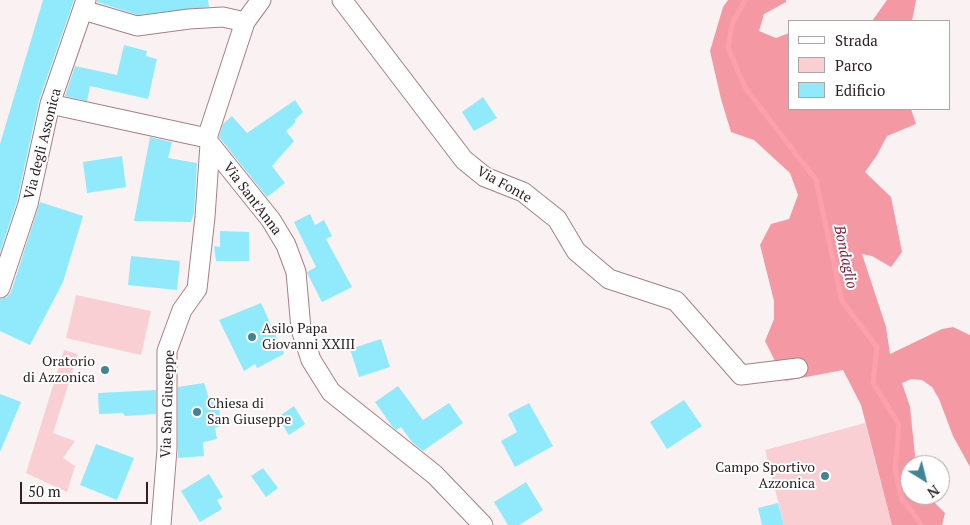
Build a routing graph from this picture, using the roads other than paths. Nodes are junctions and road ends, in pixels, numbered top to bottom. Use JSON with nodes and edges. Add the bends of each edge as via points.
{"nodes":[{"id":1,"x":261,"y":0,"type":"edge"},
{"id":2,"x":342,"y":0,"type":"edge"},
{"id":3,"x":84,"y":5,"type":"edge"},
{"id":4,"x":245,"y":22,"type":"junction"},
{"id":5,"x":50,"y":104,"type":"junction"},
{"id":6,"x":209,"y":141,"type":"junction"},
{"id":7,"x":0,"y":288,"type":"edge"},
{"id":8,"x":798,"y":368,"type":"dead end"},
{"id":9,"x":161,"y":523,"type":"edge"},
{"id":10,"x":483,"y":525,"type":"edge"}],
"edges":[{"from":1,"to":4,"type":"street","name":"Via San Giuseppe"},
{"from":2,"to":8,"type":"street","name":"Via Fonte","via":[[464,160],[485,177],[523,192],[557,219],[576,251],[609,278],[676,302],[741,375]]},
{"from":3,"to":4,"type":"street","via":[[137,26],[223,17]]},
{"from":3,"to":5,"type":"street","name":"Via degli Assonica"},
{"from":4,"to":6,"type":"street","name":"Via San Giuseppe"},
{"from":5,"to":6,"type":"street"},
{"from":5,"to":7,"type":"street","name":"Via degli Assonica","via":[[28,204]]},
{"from":6,"to":9,"type":"street","name":"Via San Giuseppe","via":[[197,289],[182,310],[167,351],[167,448]]},
{"from":6,"to":10,"type":"street","name":"Via Sant'Anna","via":[[271,220],[286,245],[296,272],[301,329],[311,360],[331,392],[435,475]]}]}
